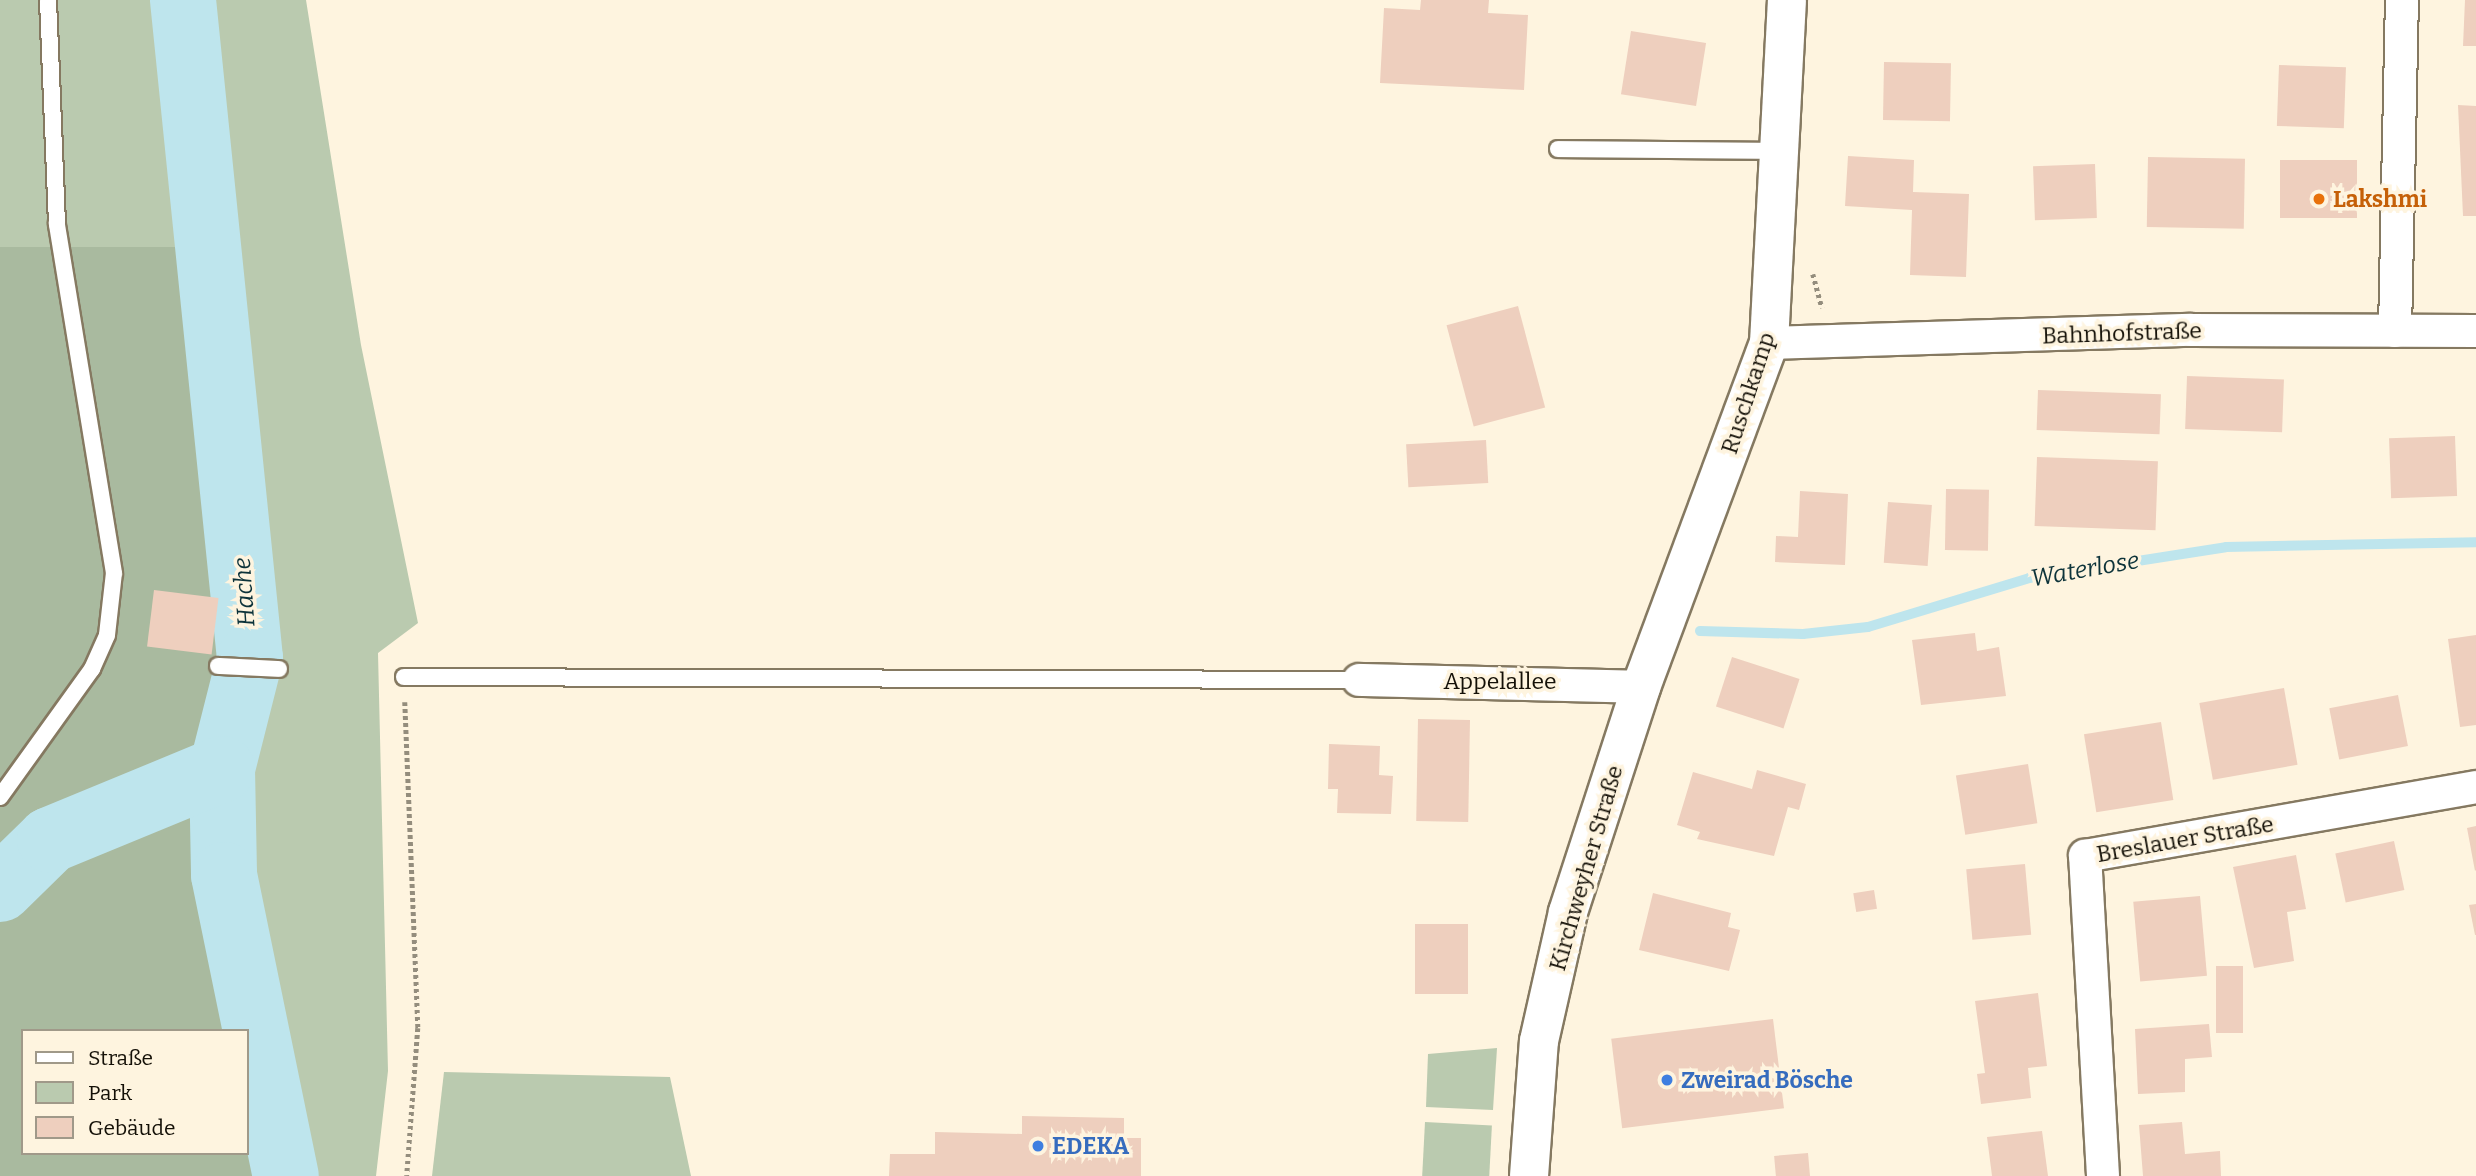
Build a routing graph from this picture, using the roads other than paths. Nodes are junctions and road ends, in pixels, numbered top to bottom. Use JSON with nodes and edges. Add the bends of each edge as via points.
{"nodes":[{"id":1,"x":48,"y":0,"type":"edge"},
{"id":2,"x":1787,"y":0,"type":"edge"},
{"id":3,"x":2402,"y":0,"type":"edge"},
{"id":4,"x":1558,"y":149,"type":"dead end"},
{"id":5,"x":1782,"y":151,"type":"junction"},
{"id":6,"x":2395,"y":331,"type":"junction"},
{"id":7,"x":2476,"y":331,"type":"edge"},
{"id":8,"x":1769,"y":344,"type":"junction"},
{"id":9,"x":218,"y":666,"type":"dead end"},
{"id":10,"x":279,"y":669,"type":"dead end"},
{"id":11,"x":404,"y":677,"type":"road end"},
{"id":12,"x":1359,"y":680,"type":"joint"},
{"id":13,"x":1641,"y":687,"type":"junction"},
{"id":14,"x":2476,"y":787,"type":"edge"},
{"id":15,"x":0,"y":797,"type":"edge"},
{"id":16,"x":1529,"y":1176,"type":"edge"},
{"id":17,"x":2103,"y":1176,"type":"edge"}],
"edges":[{"from":1,"to":15,"type":"lane","via":[[57,223],[114,573],[107,635],[92,669]]},
{"from":2,"to":5,"type":"main road","name":"Ruschkamp"},
{"from":3,"to":6,"type":"street"},
{"from":4,"to":5,"type":"lane"},
{"from":5,"to":8,"type":"main road","name":"Ruschkamp"},
{"from":6,"to":7,"type":"street","name":"Bahnhofstraße"},
{"from":6,"to":8,"type":"street","name":"Bahnhofstraße","via":[[2191,330]]},
{"from":8,"to":13,"type":"main road","name":"Ruschkamp"},
{"from":9,"to":10,"type":"lane"},
{"from":11,"to":12,"type":"lane"},
{"from":12,"to":13,"type":"street","name":"Appelallee"},
{"from":13,"to":16,"type":"main road","name":"Kirchweyher Straße","via":[[1565,925],[1539,1041]]},
{"from":14,"to":17,"type":"street","name":"Breslauer Straße","via":[[2085,856]]}]}
